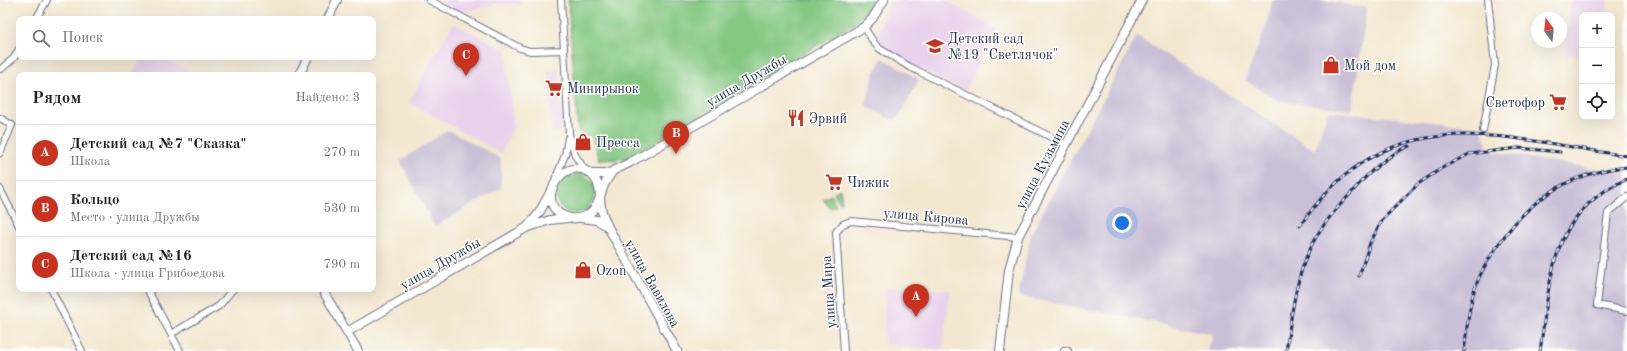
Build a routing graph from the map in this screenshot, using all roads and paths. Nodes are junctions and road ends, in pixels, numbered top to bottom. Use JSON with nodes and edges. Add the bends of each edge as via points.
{"nodes":[{"id":1,"x":337,"y":0,"type":"edge"},
{"id":2,"x":430,"y":0,"type":"edge"},
{"id":3,"x":561,"y":0,"type":"edge"},
{"id":4,"x":884,"y":0,"type":"edge"},
{"id":5,"x":1142,"y":0,"type":"edge"},
{"id":6,"x":1488,"y":0,"type":"edge"},
{"id":7,"x":46,"y":2,"type":"edge"},
{"id":8,"x":38,"y":16,"type":"edge"},
{"id":9,"x":329,"y":16,"type":"edge"},
{"id":10,"x":864,"y":26,"type":"junction"},
{"id":11,"x":564,"y":50,"type":"junction"},
{"id":12,"x":16,"y":54,"type":"edge"},
{"id":13,"x":306,"y":60,"type":"edge"},
{"id":14,"x":1,"y":69,"type":"dead end"},
{"id":15,"x":300,"y":72,"type":"edge"},
{"id":16,"x":0,"y":118,"type":"edge"},
{"id":17,"x":1482,"y":130,"type":"dead end"},
{"id":18,"x":569,"y":134,"type":"junction"},
{"id":19,"x":1067,"y":145,"type":"junction"},
{"id":20,"x":0,"y":153,"type":"edge"},
{"id":21,"x":612,"y":172,"type":"junction"},
{"id":22,"x":588,"y":173,"type":"junction"},
{"id":23,"x":555,"y":180,"type":"junction"},
{"id":24,"x":0,"y":189,"type":"edge"},
{"id":25,"x":551,"y":191,"type":"junction"},
{"id":26,"x":1627,"y":197,"type":"edge"},
{"id":27,"x":600,"y":198,"type":"junction"},
{"id":28,"x":576,"y":218,"type":"junction"},
{"id":29,"x":16,"y":220,"type":"edge"},
{"id":30,"x":608,"y":227,"type":"junction"},
{"id":31,"x":526,"y":228,"type":"junction"},
{"id":32,"x":836,"y":232,"type":"joint"},
{"id":33,"x":1018,"y":237,"type":"junction"},
{"id":34,"x":52,"y":292,"type":"edge"},
{"id":35,"x":149,"y":292,"type":"edge"},
{"id":36,"x":231,"y":292,"type":"edge"},
{"id":37,"x":324,"y":292,"type":"edge"},
{"id":38,"x":1627,"y":311,"type":"edge"},
{"id":39,"x":347,"y":332,"type":"junction"},
{"id":40,"x":171,"y":334,"type":"junction"},
{"id":41,"x":82,"y":351,"type":"edge"},
{"id":42,"x":180,"y":351,"type":"edge"},
{"id":43,"x":358,"y":351,"type":"edge"},
{"id":44,"x":677,"y":351,"type":"edge"},
{"id":45,"x":844,"y":351,"type":"edge"},
{"id":46,"x":1000,"y":351,"type":"edge"}],
"edges":[{"from":1,"to":9,"type":"street"},
{"from":2,"to":11,"type":"street","via":[[520,48],[530,51]]},
{"from":3,"to":11,"type":"street"},
{"from":4,"to":10,"type":"street","name":"улица Дружбы","via":[[872,19]]},
{"from":5,"to":19,"type":"street","name":"улица Кузьмина"},
{"from":6,"to":17,"type":"street","via":[[1495,65]]},
{"from":7,"to":8,"type":"street"},
{"from":10,"to":19,"type":"street","via":[[880,49],[908,66]]},
{"from":10,"to":21,"type":"street","name":"улица Дружбы"},
{"from":11,"to":18,"type":"street"},
{"from":12,"to":14,"type":"street"},
{"from":13,"to":15,"type":"street"},
{"from":16,"to":20,"type":"street","via":[[12,125]]},
{"from":18,"to":22,"type":"street","via":[[575,155]]},
{"from":18,"to":23,"type":"street"},
{"from":19,"to":33,"type":"street","name":"улица Кузьмина"},
{"from":21,"to":22,"type":"street"},
{"from":21,"to":27,"type":"street"},
{"from":22,"to":23,"type":"street","via":[[569,170]]},
{"from":22,"to":27,"type":"street","via":[[599,188]]},
{"from":23,"to":25,"type":"street"},
{"from":24,"to":29,"type":"street"},
{"from":25,"to":28,"type":"street","via":[[552,202],[558,211]]},
{"from":25,"to":31,"type":"street","via":[[540,213]]},
{"from":26,"to":38,"type":"street","via":[[1608,213],[1597,305]]},
{"from":27,"to":28,"type":"street","via":[[593,211]]},
{"from":27,"to":30,"type":"street","name":"улица Вавилова"},
{"from":28,"to":30,"type":"street","via":[[597,220]]},
{"from":28,"to":31,"type":"street","via":[[550,220]]},
{"from":30,"to":44,"type":"street","name":"улица Вавилова"},
{"from":31,"to":39,"type":"street","name":"улица Дружбы"},
{"from":32,"to":33,"type":"street","name":"улица Кирова","via":[[842,224],[851,221]]},
{"from":32,"to":45,"type":"street","name":"улица Мира"},
{"from":33,"to":46,"type":"street","name":"улица Кузьмина","via":[[1009,270]]},
{"from":34,"to":41,"type":"street"},
{"from":35,"to":40,"type":"street"},
{"from":36,"to":40,"type":"street","via":[[219,306]]},
{"from":37,"to":39,"type":"street"},
{"from":39,"to":43,"type":"street"},
{"from":40,"to":42,"type":"street"}]}
